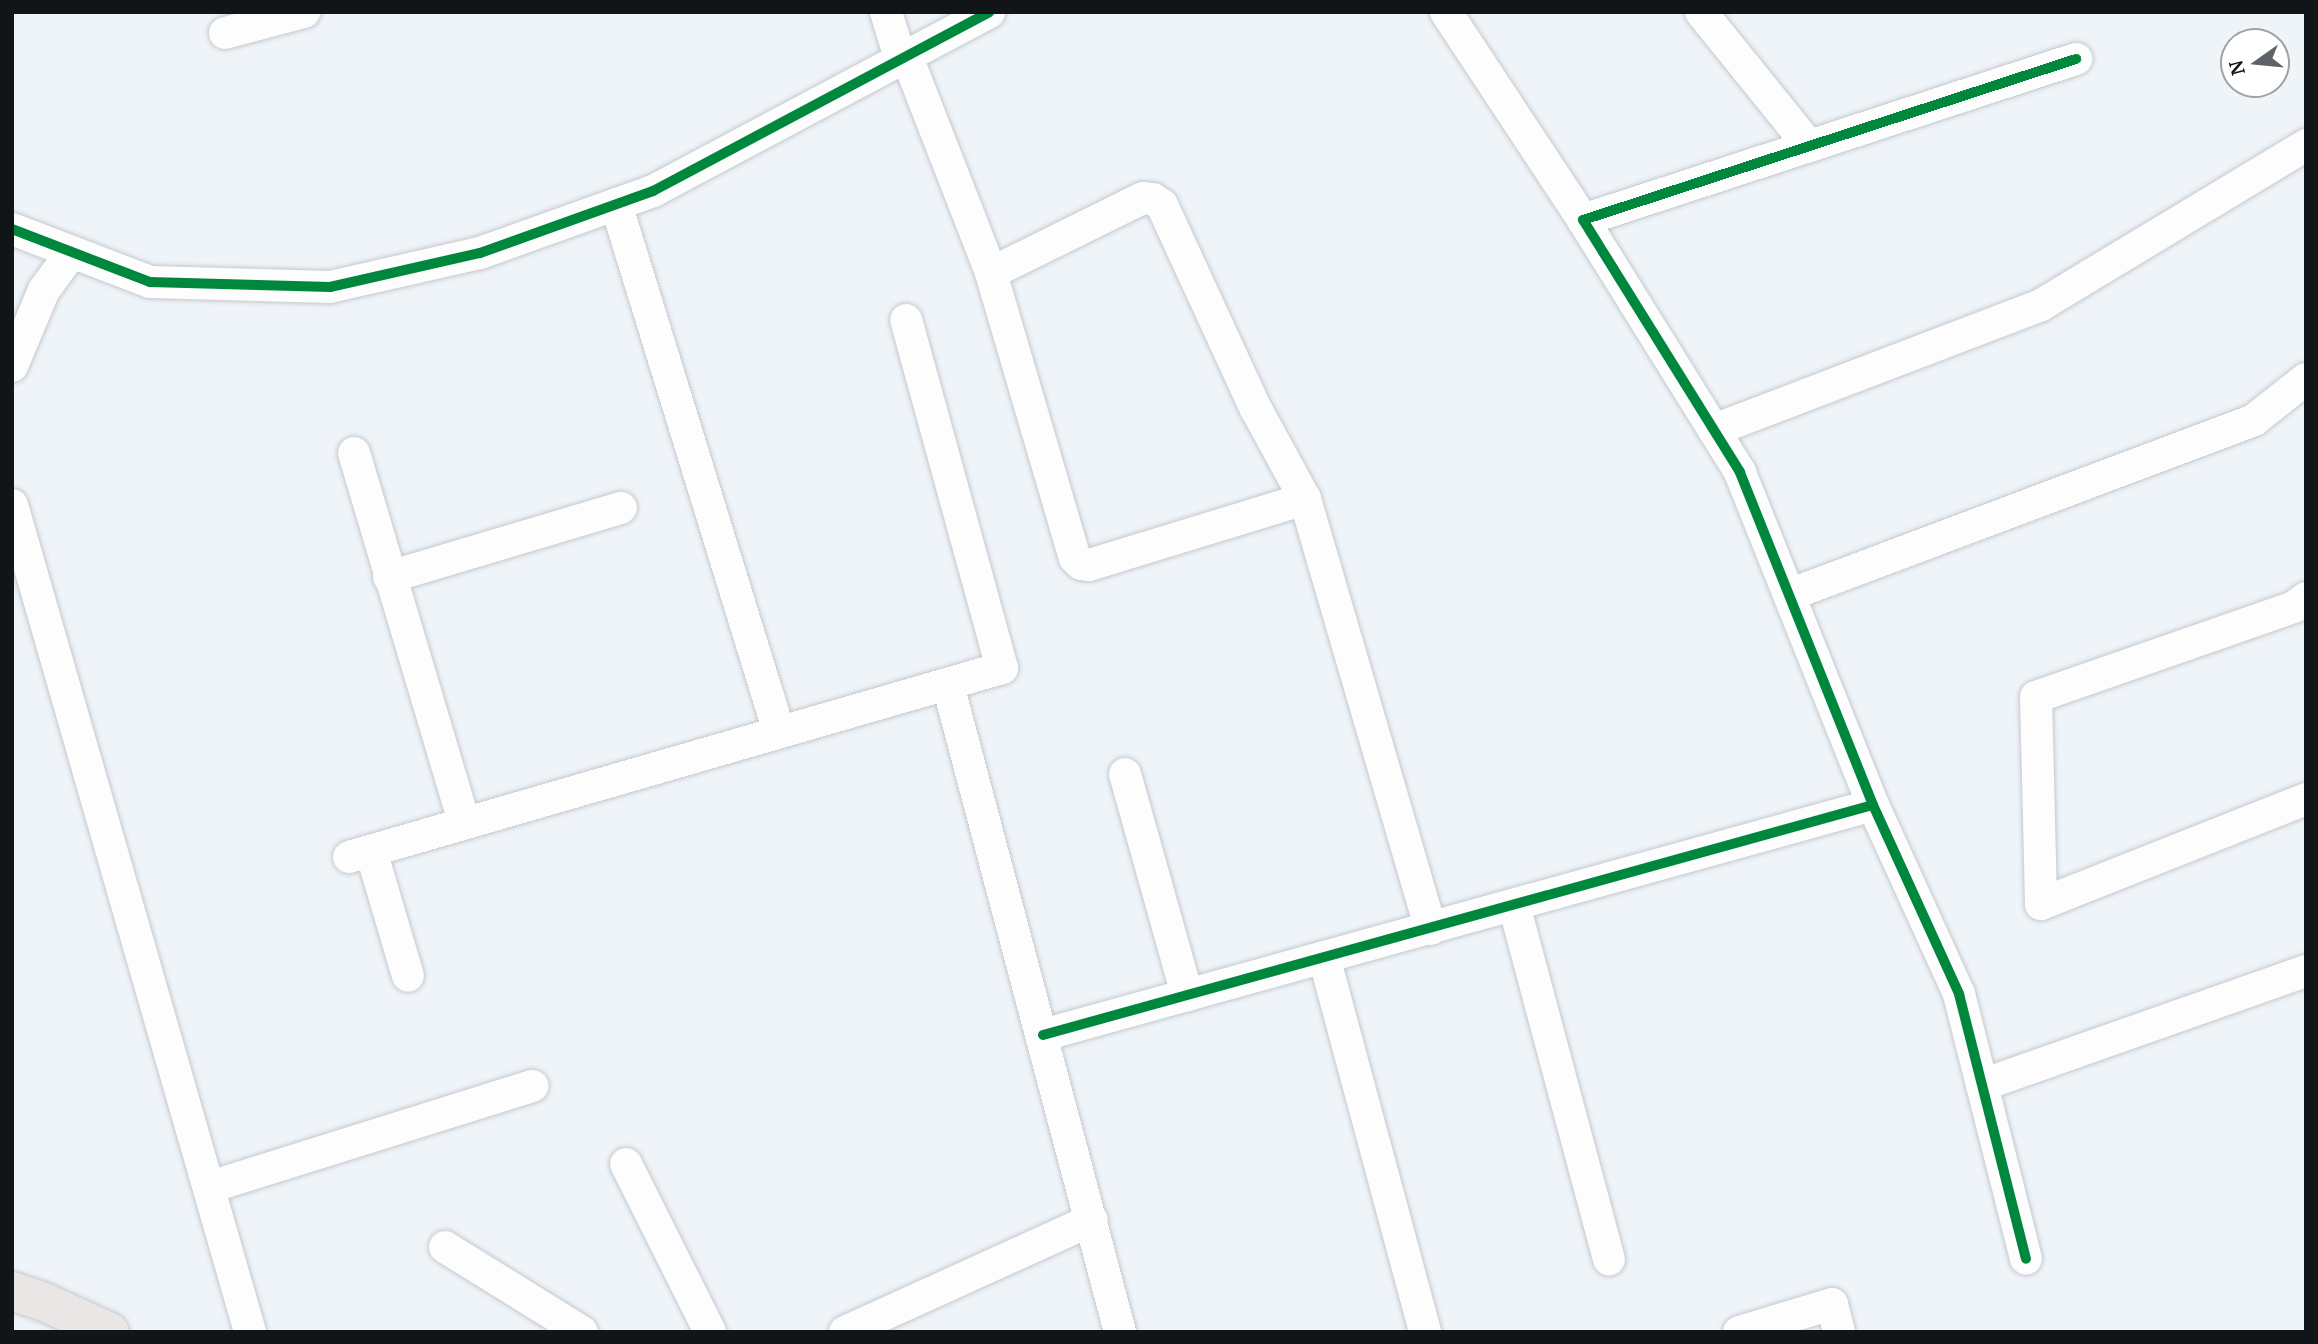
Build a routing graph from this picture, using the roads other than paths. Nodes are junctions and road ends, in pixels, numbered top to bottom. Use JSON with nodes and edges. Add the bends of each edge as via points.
{"nodes":[{"id":1,"x":304,"y":12,"type":"edge"},
{"id":2,"x":886,"y":12,"type":"edge"},
{"id":3,"x":989,"y":12,"type":"edge"},
{"id":4,"x":1446,"y":12,"type":"edge"},
{"id":5,"x":1701,"y":12,"type":"edge"},
{"id":6,"x":225,"y":33,"type":"dead end"},
{"id":7,"x":904,"y":59,"type":"junction"},
{"id":8,"x":2076,"y":59,"type":"dead end"},
{"id":9,"x":2306,"y":145,"type":"edge"},
{"id":10,"x":1809,"y":146,"type":"junction"},
{"id":11,"x":617,"y":204,"type":"junction"},
{"id":12,"x":1583,"y":220,"type":"junction"},
{"id":13,"x":12,"y":229,"type":"edge"},
{"id":14,"x":72,"y":252,"type":"junction"},
{"id":15,"x":991,"y":273,"type":"junction"},
{"id":16,"x":906,"y":320,"type":"dead end"},
{"id":17,"x":12,"y":366,"type":"edge"},
{"id":18,"x":2306,"y":379,"type":"edge"},
{"id":19,"x":1714,"y":430,"type":"junction"},
{"id":20,"x":354,"y":453,"type":"dead end"},
{"id":21,"x":1305,"y":499,"type":"junction"},
{"id":22,"x":12,"y":505,"type":"edge"},
{"id":23,"x":621,"y":508,"type":"dead end"},
{"id":24,"x":389,"y":577,"type":"junction"},
{"id":25,"x":1789,"y":595,"type":"junction"},
{"id":26,"x":2306,"y":598,"type":"edge"},
{"id":27,"x":948,"y":685,"type":"junction"},
{"id":28,"x":779,"y":732,"type":"junction"},
{"id":29,"x":1125,"y":774,"type":"dead end"},
{"id":30,"x":2306,"y":800,"type":"edge"},
{"id":31,"x":1872,"y":806,"type":"junction"},
{"id":32,"x":464,"y":822,"type":"junction"},
{"id":33,"x":1514,"y":905,"type":"junction"},
{"id":34,"x":1430,"y":929,"type":"junction"},
{"id":35,"x":1324,"y":957,"type":"junction"},
{"id":36,"x":2306,"y":971,"type":"edge"},
{"id":37,"x":408,"y":976,"type":"dead end"},
{"id":38,"x":1187,"y":995,"type":"junction"},
{"id":39,"x":1043,"y":1035,"type":"junction"},
{"id":40,"x":1982,"y":1085,"type":"junction"},
{"id":41,"x":533,"y":1086,"type":"dead end"},
{"id":42,"x":626,"y":1164,"type":"dead end"},
{"id":43,"x":210,"y":1187,"type":"junction"},
{"id":44,"x":1092,"y":1220,"type":"junction"},
{"id":45,"x":446,"y":1247,"type":"dead end"},
{"id":46,"x":1609,"y":1259,"type":"dead end"},
{"id":47,"x":2026,"y":1259,"type":"dead end"},
{"id":48,"x":12,"y":1291,"type":"edge"},
{"id":49,"x":110,"y":1332,"type":"edge"},
{"id":50,"x":250,"y":1332,"type":"edge"},
{"id":51,"x":582,"y":1332,"type":"edge"},
{"id":52,"x":710,"y":1332,"type":"edge"},
{"id":53,"x":845,"y":1332,"type":"edge"},
{"id":54,"x":1120,"y":1332,"type":"edge"},
{"id":55,"x":1425,"y":1332,"type":"edge"},
{"id":56,"x":1739,"y":1332,"type":"edge"},
{"id":57,"x":1839,"y":1332,"type":"edge"}],
"edges":[{"from":1,"to":6,"type":"street"},
{"from":2,"to":7,"type":"street"},
{"from":3,"to":7,"type":"street"},
{"from":4,"to":12,"type":"street"},
{"from":5,"to":10,"type":"street"},
{"from":7,"to":11,"type":"street","via":[[653,191]]},
{"from":7,"to":15,"type":"street"},
{"from":8,"to":10,"type":"street"},
{"from":9,"to":19,"type":"street","via":[[2041,305]]},
{"from":10,"to":12,"type":"street"},
{"from":11,"to":14,"type":"street","via":[[480,253],[330,287],[150,282]]},
{"from":11,"to":28,"type":"street"},
{"from":12,"to":19,"type":"street"},
{"from":13,"to":14,"type":"street"},
{"from":14,"to":17,"type":"street","via":[[44,290]]},
{"from":15,"to":21,"type":"street","via":[[1143,198],[1162,205],[1256,409]]},
{"from":15,"to":21,"type":"street","via":[[1075,558],[1081,564]]},
{"from":16,"to":27,"type":"street","via":[[1002,661],[1002,668],[995,672]]},
{"from":18,"to":25,"type":"street","via":[[2254,420]]},
{"from":19,"to":25,"type":"street","via":[[1740,472]]},
{"from":20,"to":24,"type":"street"},
{"from":21,"to":34,"type":"street"},
{"from":22,"to":43,"type":"street"},
{"from":23,"to":24,"type":"street"},
{"from":24,"to":32,"type":"street"},
{"from":25,"to":31,"type":"street"},
{"from":26,"to":30,"type":"street","via":[[2294,607],[2036,697],[2041,904]]},
{"from":27,"to":28,"type":"street"},
{"from":27,"to":39,"type":"street"},
{"from":28,"to":32,"type":"street"},
{"from":29,"to":38,"type":"street"},
{"from":31,"to":33,"type":"street"},
{"from":31,"to":40,"type":"street","via":[[1959,994]]},
{"from":32,"to":37,"type":"street","via":[[360,854]]},
{"from":33,"to":34,"type":"street"},
{"from":33,"to":46,"type":"street"},
{"from":34,"to":35,"type":"street"},
{"from":35,"to":38,"type":"street"},
{"from":35,"to":55,"type":"street"},
{"from":36,"to":40,"type":"street"},
{"from":38,"to":39,"type":"street"},
{"from":39,"to":44,"type":"street"},
{"from":40,"to":47,"type":"street"},
{"from":41,"to":43,"type":"street"},
{"from":42,"to":52,"type":"street"},
{"from":43,"to":50,"type":"street"},
{"from":44,"to":53,"type":"street"},
{"from":44,"to":54,"type":"street"},
{"from":45,"to":51,"type":"street"},
{"from":48,"to":49,"type":"main road"},
{"from":56,"to":57,"type":"street","via":[[1832,1304]]}]}
